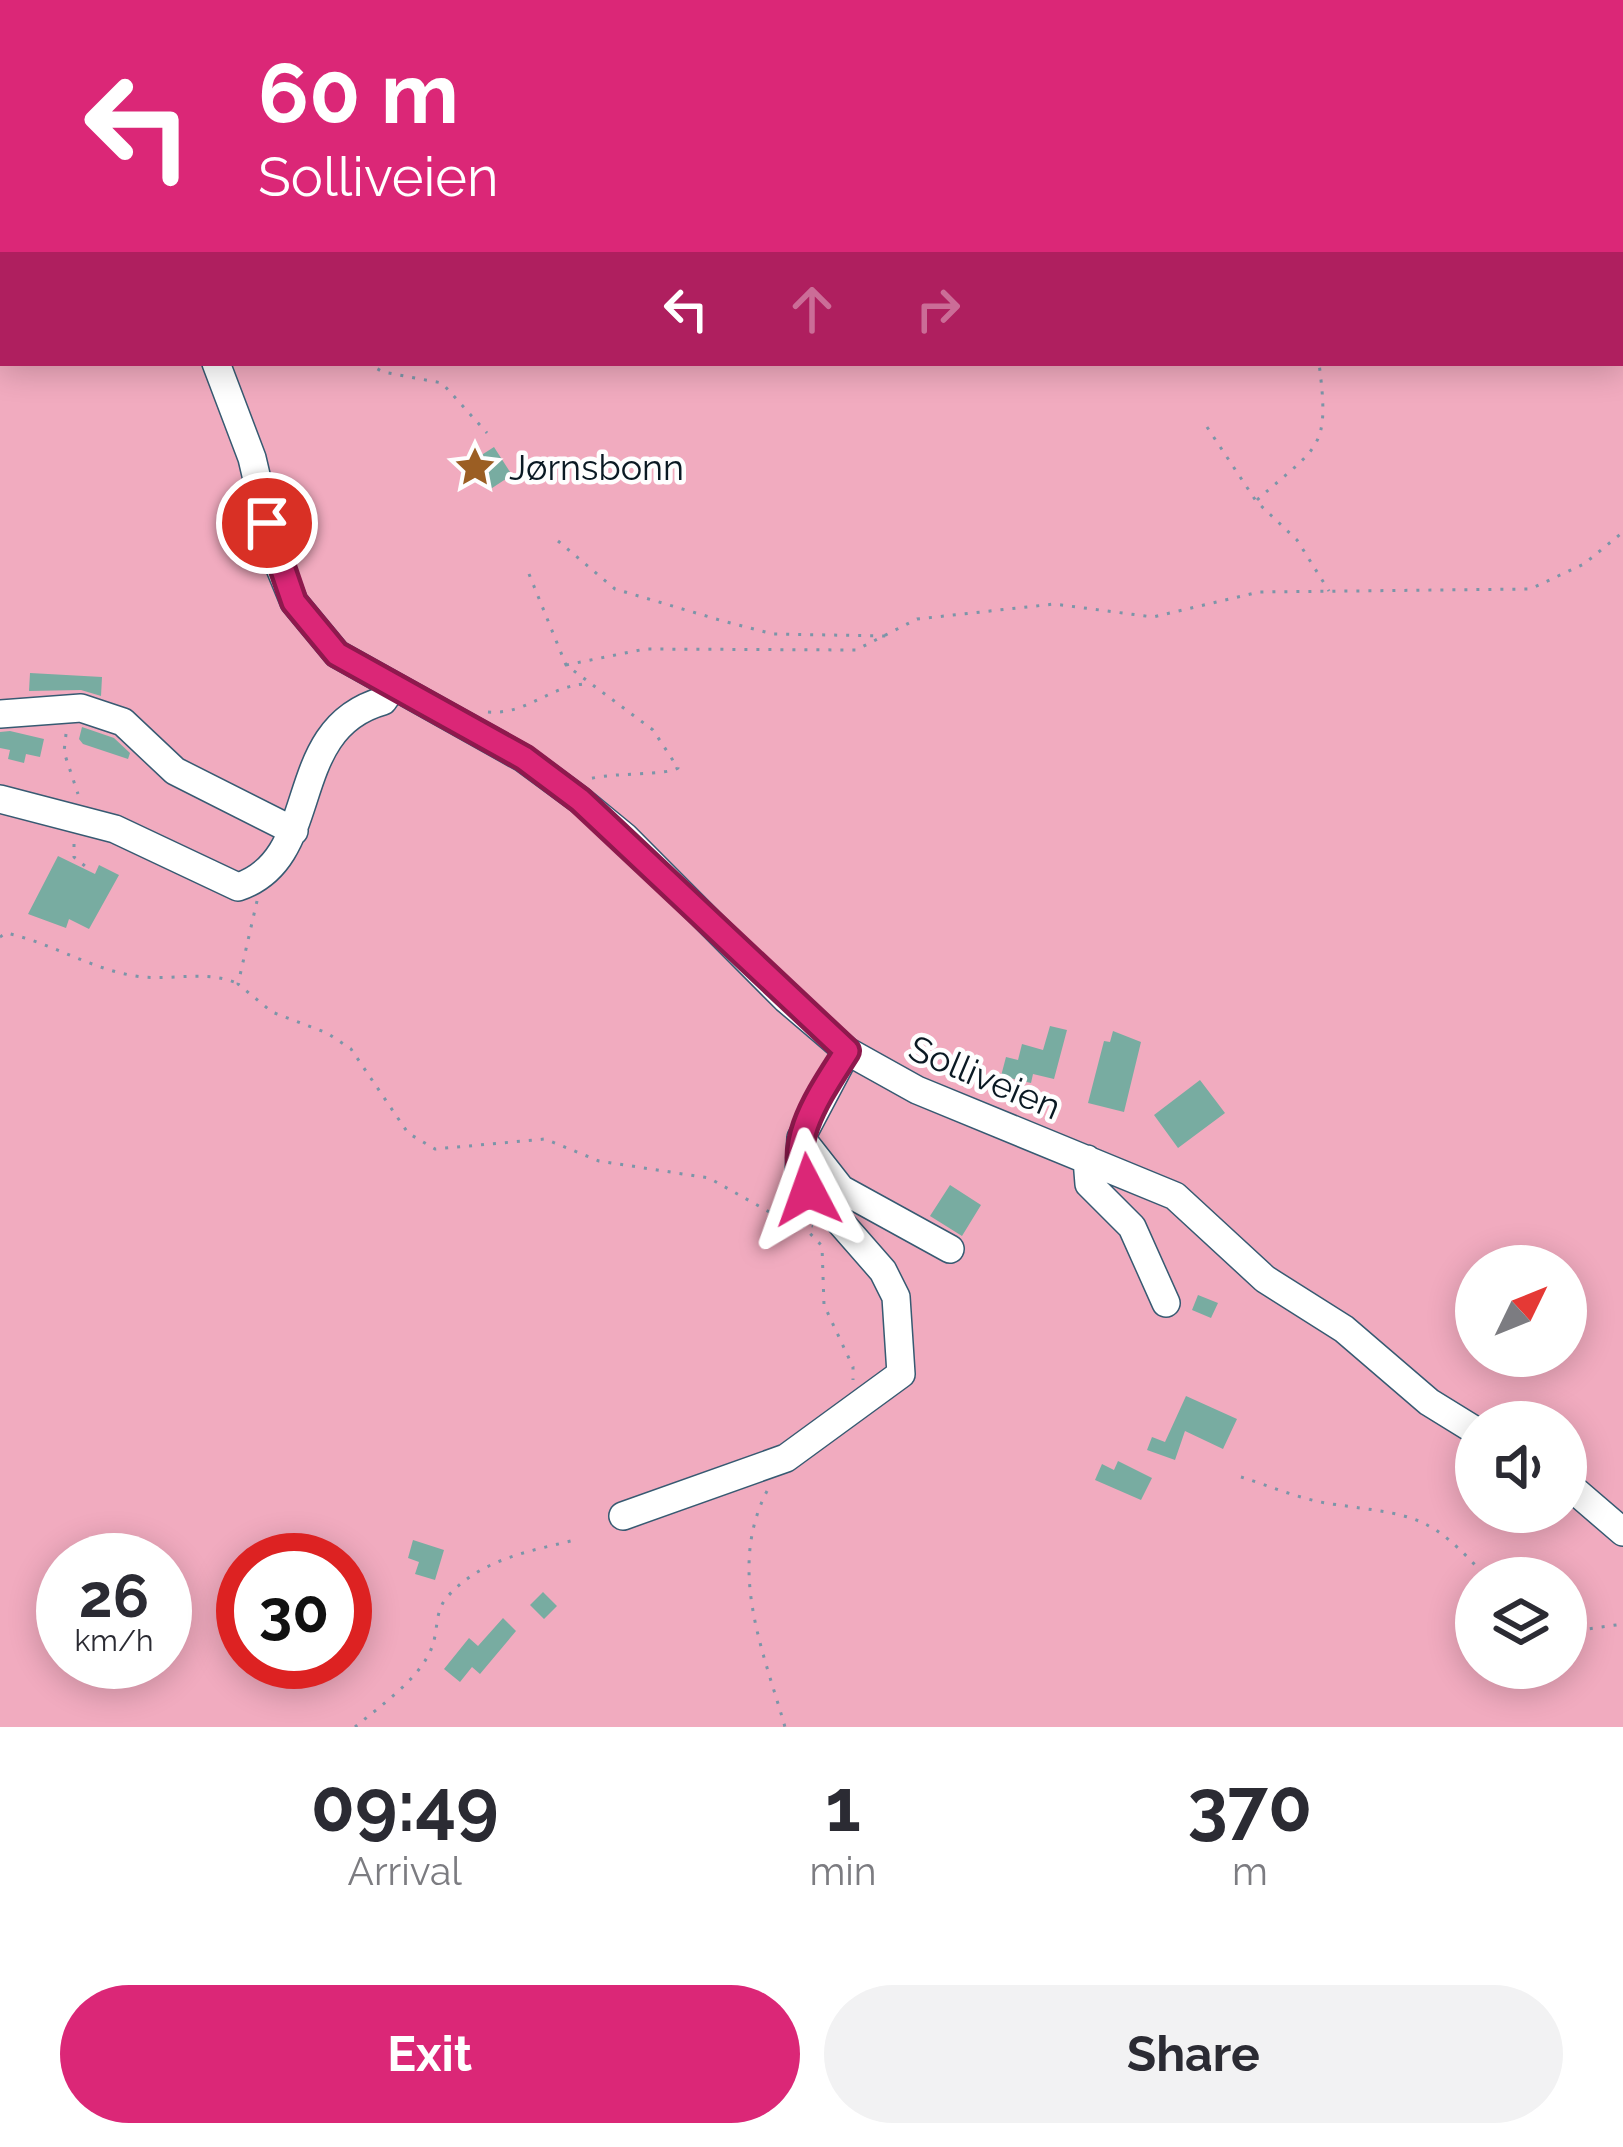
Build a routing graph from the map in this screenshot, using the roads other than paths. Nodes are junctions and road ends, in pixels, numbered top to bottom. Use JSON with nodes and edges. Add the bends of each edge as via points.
{"nodes":[{"id":1,"x":218,"y":366,"type":"edge"},
{"id":2,"x":392,"y":688,"type":"junction"},
{"id":3,"x":0,"y":715,"type":"edge"},
{"id":4,"x":0,"y":799,"type":"edge"},
{"id":5,"x":294,"y":831,"type":"junction"},
{"id":6,"x":847,"y":1051,"type":"junction"},
{"id":7,"x":802,"y":1138,"type":"junction"},
{"id":8,"x":1087,"y":1159,"type":"junction"},
{"id":9,"x":950,"y":1249,"type":"dead end"},
{"id":10,"x":1166,"y":1303,"type":"dead end"},
{"id":11,"x":1455,"y":1418,"type":"edge"},
{"id":12,"x":1587,"y":1502,"type":"edge"},
{"id":13,"x":623,"y":1516,"type":"dead end"},
{"id":14,"x":1623,"y":1532,"type":"edge"}],
"edges":[{"from":1,"to":2,"type":"street","name":"Solliveien","via":[[294,602],[337,654]]},
{"from":2,"to":5,"type":"street","via":[[333,727]]},
{"from":2,"to":6,"type":"street","name":"Solliveien","via":[[561,786],[625,837]]},
{"from":3,"to":5,"type":"street","via":[[70,709],[123,722],[175,771]]},
{"from":4,"to":5,"type":"street","via":[[78,827],[115,829],[238,887],[256,881]]},
{"from":6,"to":7,"type":"street"},
{"from":6,"to":8,"type":"street","name":"Solliveien","via":[[917,1090]]},
{"from":7,"to":9,"type":"street","via":[[841,1189]]},
{"from":7,"to":13,"type":"street","via":[[799,1175],[883,1271],[896,1297],[901,1374],[787,1458]]},
{"from":8,"to":10,"type":"street","via":[[1089,1184],[1139,1238]]},
{"from":8,"to":11,"type":"street","name":"Solliveien","via":[[1175,1196],[1264,1279]]},
{"from":12,"to":14,"type":"street"}]}
